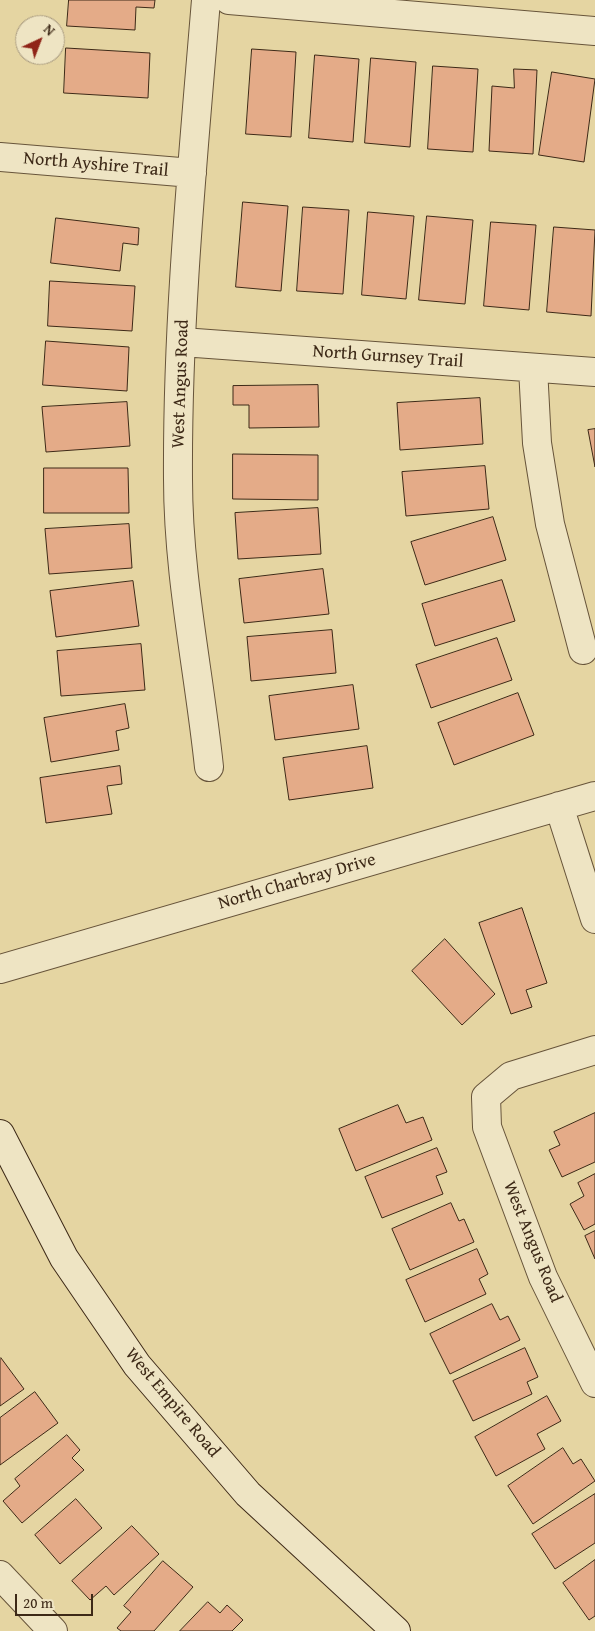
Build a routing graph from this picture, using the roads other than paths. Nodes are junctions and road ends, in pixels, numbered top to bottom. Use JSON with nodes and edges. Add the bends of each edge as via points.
{"nodes":[{"id":1,"x":206,"y":0,"type":"edge"},
{"id":2,"x":229,"y":0,"type":"edge"},
{"id":3,"x":595,"y":31,"type":"edge"},
{"id":4,"x":0,"y":157,"type":"edge"},
{"id":5,"x":192,"y":173,"type":"junction"},
{"id":6,"x":182,"y":342,"type":"junction"},
{"id":7,"x":533,"y":368,"type":"junction"},
{"id":8,"x":595,"y":372,"type":"edge"},
{"id":9,"x":583,"y":650,"type":"dead end"},
{"id":10,"x":209,"y":767,"type":"dead end"},
{"id":11,"x":595,"y":796,"type":"edge"},
{"id":12,"x":559,"y":806,"type":"junction"},
{"id":13,"x":595,"y":919,"type":"edge"},
{"id":14,"x":0,"y":969,"type":"edge"},
{"id":15,"x":595,"y":1050,"type":"edge"},
{"id":16,"x":0,"y":1134,"type":"edge"},
{"id":17,"x":595,"y":1383,"type":"edge"},
{"id":18,"x":0,"y":1575,"type":"edge"},
{"id":19,"x":53,"y":1631,"type":"edge"},
{"id":20,"x":396,"y":1631,"type":"edge"}],
"edges":[{"from":1,"to":5,"type":"street","name":"West Angus Road"},
{"from":2,"to":3,"type":"street"},
{"from":4,"to":5,"type":"street","name":"North Ayshire Trail"},
{"from":5,"to":6,"type":"street","name":"West Angus Road"},
{"from":6,"to":7,"type":"street","name":"North Gurnsey Trail"},
{"from":6,"to":10,"type":"street","name":"West Angus Road","via":[[178,480],[184,589]]},
{"from":7,"to":8,"type":"street","name":"North Gurnsey Trail"},
{"from":7,"to":9,"type":"street","via":[[537,444],[550,524]]},
{"from":11,"to":12,"type":"street","name":"North Charbray Drive"},
{"from":12,"to":13,"type":"street"},
{"from":12,"to":14,"type":"street","name":"North Charbray Drive"},
{"from":15,"to":17,"type":"street","name":"West Angus Road","via":[[511,1076],[486,1097],[487,1127],[543,1277]]},
{"from":16,"to":20,"type":"street","name":"West Empire Road","via":[[64,1258],[137,1365],[248,1494]]},
{"from":18,"to":19,"type":"street"}]}
